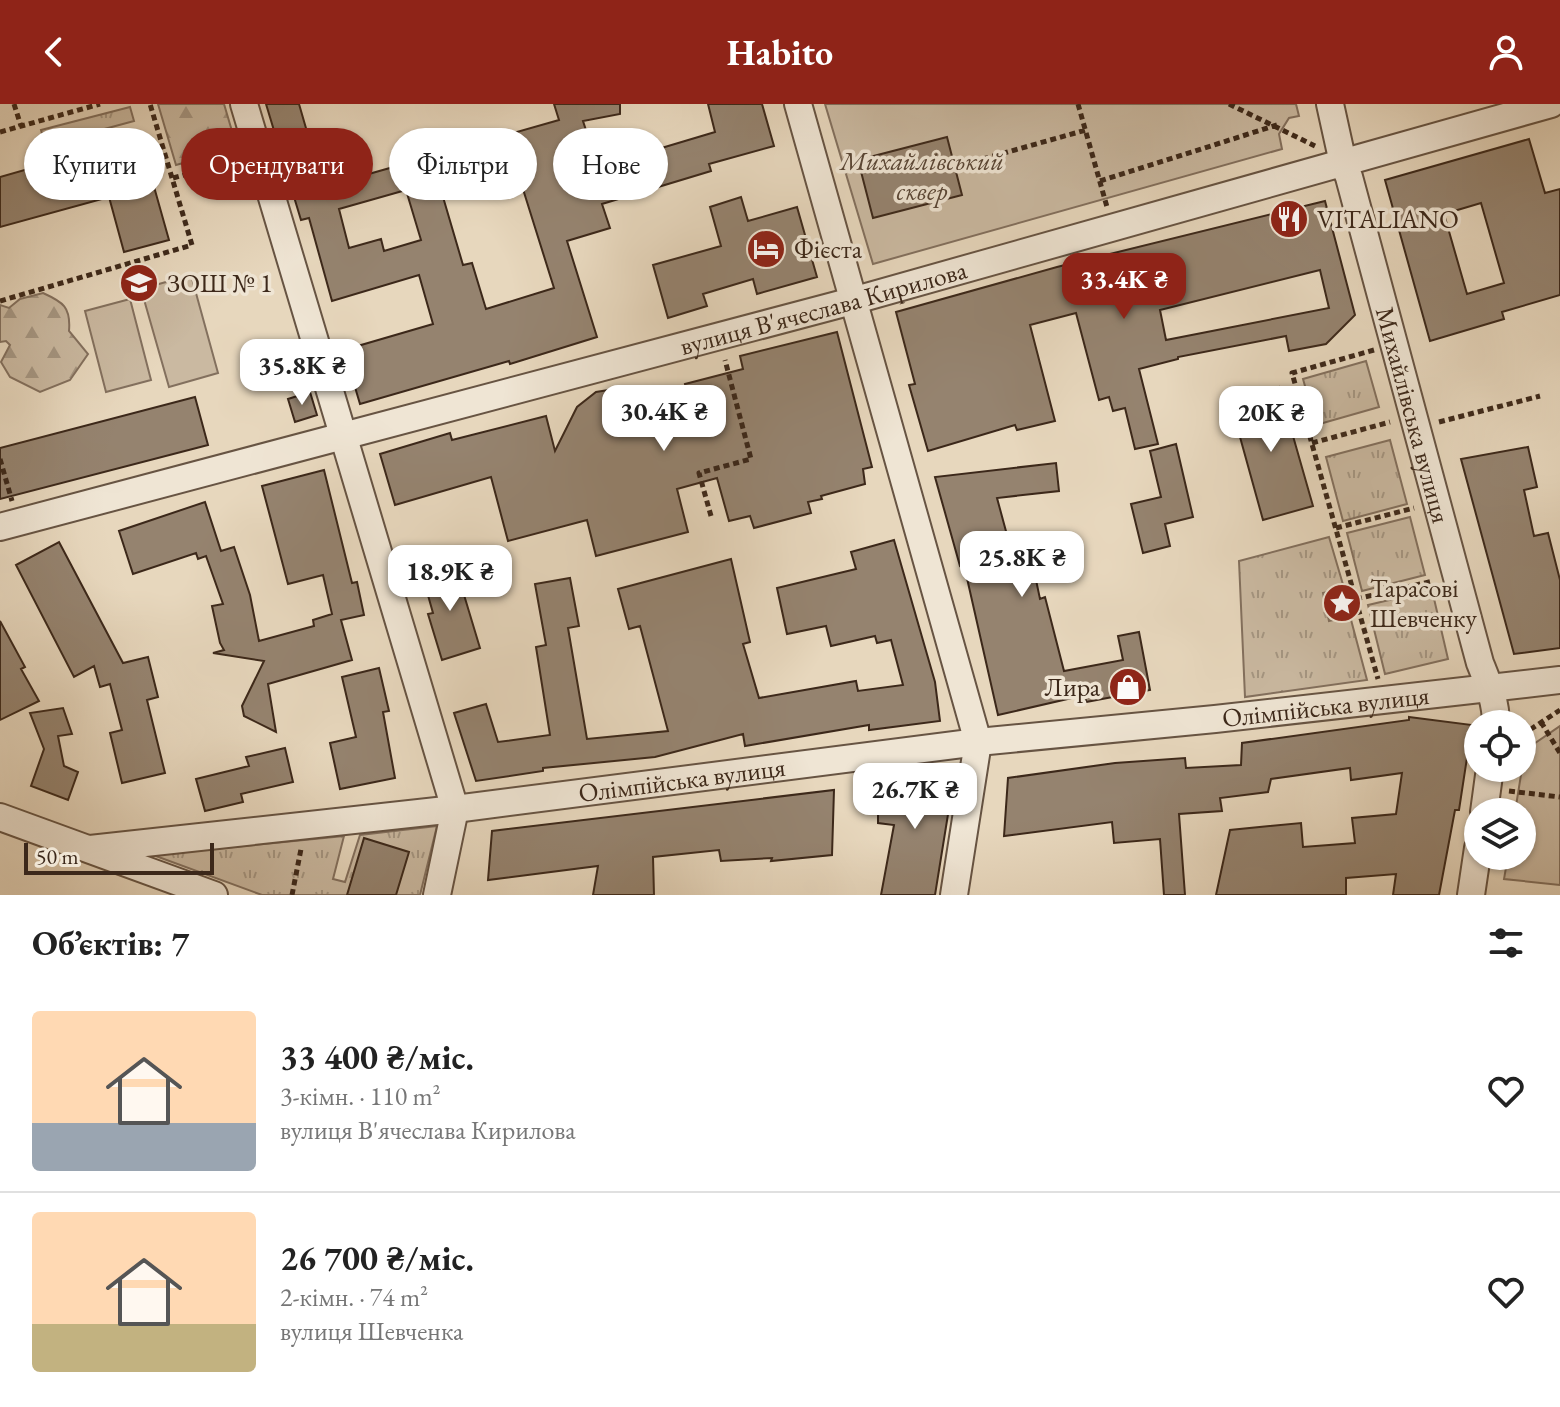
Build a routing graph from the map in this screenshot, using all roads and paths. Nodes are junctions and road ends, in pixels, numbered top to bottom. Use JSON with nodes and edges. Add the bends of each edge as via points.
{"nodes":[{"id":1,"x":14,"y":104,"type":"edge"},
{"id":2,"x":100,"y":104,"type":"edge"},
{"id":3,"x":150,"y":104,"type":"edge"},
{"id":4,"x":244,"y":104,"type":"edge"},
{"id":5,"x":798,"y":104,"type":"edge"},
{"id":6,"x":1078,"y":104,"type":"edge"},
{"id":7,"x":1229,"y":104,"type":"edge"},
{"id":8,"x":1330,"y":104,"type":"edge"},
{"id":9,"x":1551,"y":104,"type":"edge"},
{"id":10,"x":1277,"y":125,"type":"junction"},
{"id":11,"x":21,"y":126,"type":"junction"},
{"id":12,"x":1086,"y":130,"type":"junction"},
{"id":13,"x":0,"y":132,"type":"edge"},
{"id":14,"x":1319,"y":148,"type":"dead end"},
{"id":15,"x":1343,"y":163,"type":"junction"},
{"id":16,"x":954,"y":167,"type":"dead end"},
{"id":17,"x":181,"y":176,"type":"edge"},
{"id":18,"x":173,"y":178,"type":"junction"},
{"id":19,"x":1100,"y":181,"type":"junction"},
{"id":20,"x":1108,"y":208,"type":"dead end"},
{"id":21,"x":0,"y":301,"type":"edge"},
{"id":22,"x":852,"y":301,"type":"junction"},
{"id":23,"x":722,"y":347,"type":"dead end"},
{"id":24,"x":1380,"y":364,"type":"dead end"},
{"id":25,"x":1540,"y":396,"type":"dead end"},
{"id":26,"x":1395,"y":421,"type":"dead end"},
{"id":27,"x":1434,"y":423,"type":"dead end"},
{"id":28,"x":341,"y":435,"type":"junction"},
{"id":29,"x":1312,"y":443,"type":"junction"},
{"id":30,"x":0,"y":459,"type":"edge"},
{"id":31,"x":1418,"y":507,"type":"dead end"},
{"id":32,"x":7,"y":516,"type":"edge"},
{"id":33,"x":711,"y":516,"type":"dead end"},
{"id":34,"x":1336,"y":528,"type":"junction"},
{"id":35,"x":1438,"y":580,"type":"dead end"},
{"id":36,"x":1356,"y":599,"type":"junction"},
{"id":37,"x":1560,"y":680,"type":"edge"},
{"id":38,"x":1379,"y":683,"type":"dead end"},
{"id":39,"x":1491,"y":689,"type":"junction"},
{"id":40,"x":1496,"y":710,"type":"edge"},
{"id":41,"x":1560,"y":710,"type":"edge"},
{"id":42,"x":1541,"y":722,"type":"junction"},
{"id":43,"x":1536,"y":725,"type":"edge"},
{"id":44,"x":978,"y":742,"type":"junction"},
{"id":45,"x":1560,"y":753,"type":"edge"},
{"id":46,"x":1519,"y":792,"type":"dead end"},
{"id":47,"x":1560,"y":797,"type":"edge"},
{"id":48,"x":455,"y":809,"type":"junction"},
{"id":49,"x":0,"y":817,"type":"edge"},
{"id":50,"x":90,"y":849,"type":"junction"},
{"id":51,"x":1475,"y":870,"type":"edge"},
{"id":52,"x":214,"y":895,"type":"edge"},
{"id":53,"x":437,"y":895,"type":"edge"},
{"id":54,"x":954,"y":895,"type":"edge"},
{"id":55,"x":1471,"y":895,"type":"edge"}],
"edges":[{"from":1,"to":11,"type":"path"},
{"from":2,"to":11,"type":"path"},
{"from":3,"to":18,"type":"path"},
{"from":4,"to":28,"type":"street"},
{"from":5,"to":22,"type":"street"},
{"from":6,"to":12,"type":"path"},
{"from":7,"to":10,"type":"path"},
{"from":8,"to":15,"type":"street","name":"Михайлівська вулиця"},
{"from":9,"to":15,"type":"street","name":"вулиця В'ячеслава Кирилова"},
{"from":10,"to":14,"type":"path"},
{"from":10,"to":19,"type":"path"},
{"from":11,"to":13,"type":"path"},
{"from":12,"to":16,"type":"path"},
{"from":12,"to":19,"type":"path"},
{"from":15,"to":22,"type":"street","name":"вулиця В'ячеслава Кирилова"},
{"from":15,"to":39,"type":"street","name":"Михайлівська вулиця"},
{"from":17,"to":18,"type":"path"},
{"from":18,"to":21,"type":"path","via":[[192,245]]},
{"from":19,"to":20,"type":"path"},
{"from":22,"to":28,"type":"street","name":"вулиця В'ячеслава Кирилова"},
{"from":22,"to":44,"type":"street"},
{"from":23,"to":33,"type":"path","via":[[751,459],[699,473]]},
{"from":24,"to":29,"type":"path","via":[[1376,349],[1292,373]]},
{"from":25,"to":27,"type":"path"},
{"from":26,"to":29,"type":"path"},
{"from":28,"to":32,"type":"street","name":"вулиця В'ячеслава Кирилова"},
{"from":28,"to":48,"type":"street"},
{"from":29,"to":34,"type":"path"},
{"from":30,"to":32,"type":"path"},
{"from":31,"to":34,"type":"path"},
{"from":34,"to":36,"type":"path"},
{"from":35,"to":36,"type":"path"},
{"from":36,"to":38,"type":"path"},
{"from":37,"to":39,"type":"street","name":"Олімпійська вулиця"},
{"from":39,"to":40,"type":"street","name":"Михайлівська вулиця"},
{"from":39,"to":44,"type":"street","name":"Олімпійська вулиця"},
{"from":41,"to":42,"type":"path"},
{"from":42,"to":43,"type":"path"},
{"from":42,"to":45,"type":"path"},
{"from":44,"to":48,"type":"street","name":"Олімпійська вулиця"},
{"from":44,"to":54,"type":"street"},
{"from":46,"to":47,"type":"path"},
{"from":48,"to":50,"type":"street","name":"Олімпійська вулиця"},
{"from":48,"to":53,"type":"street"},
{"from":49,"to":50,"type":"street"},
{"from":50,"to":52,"type":"street"},
{"from":51,"to":55,"type":"street"}]}
